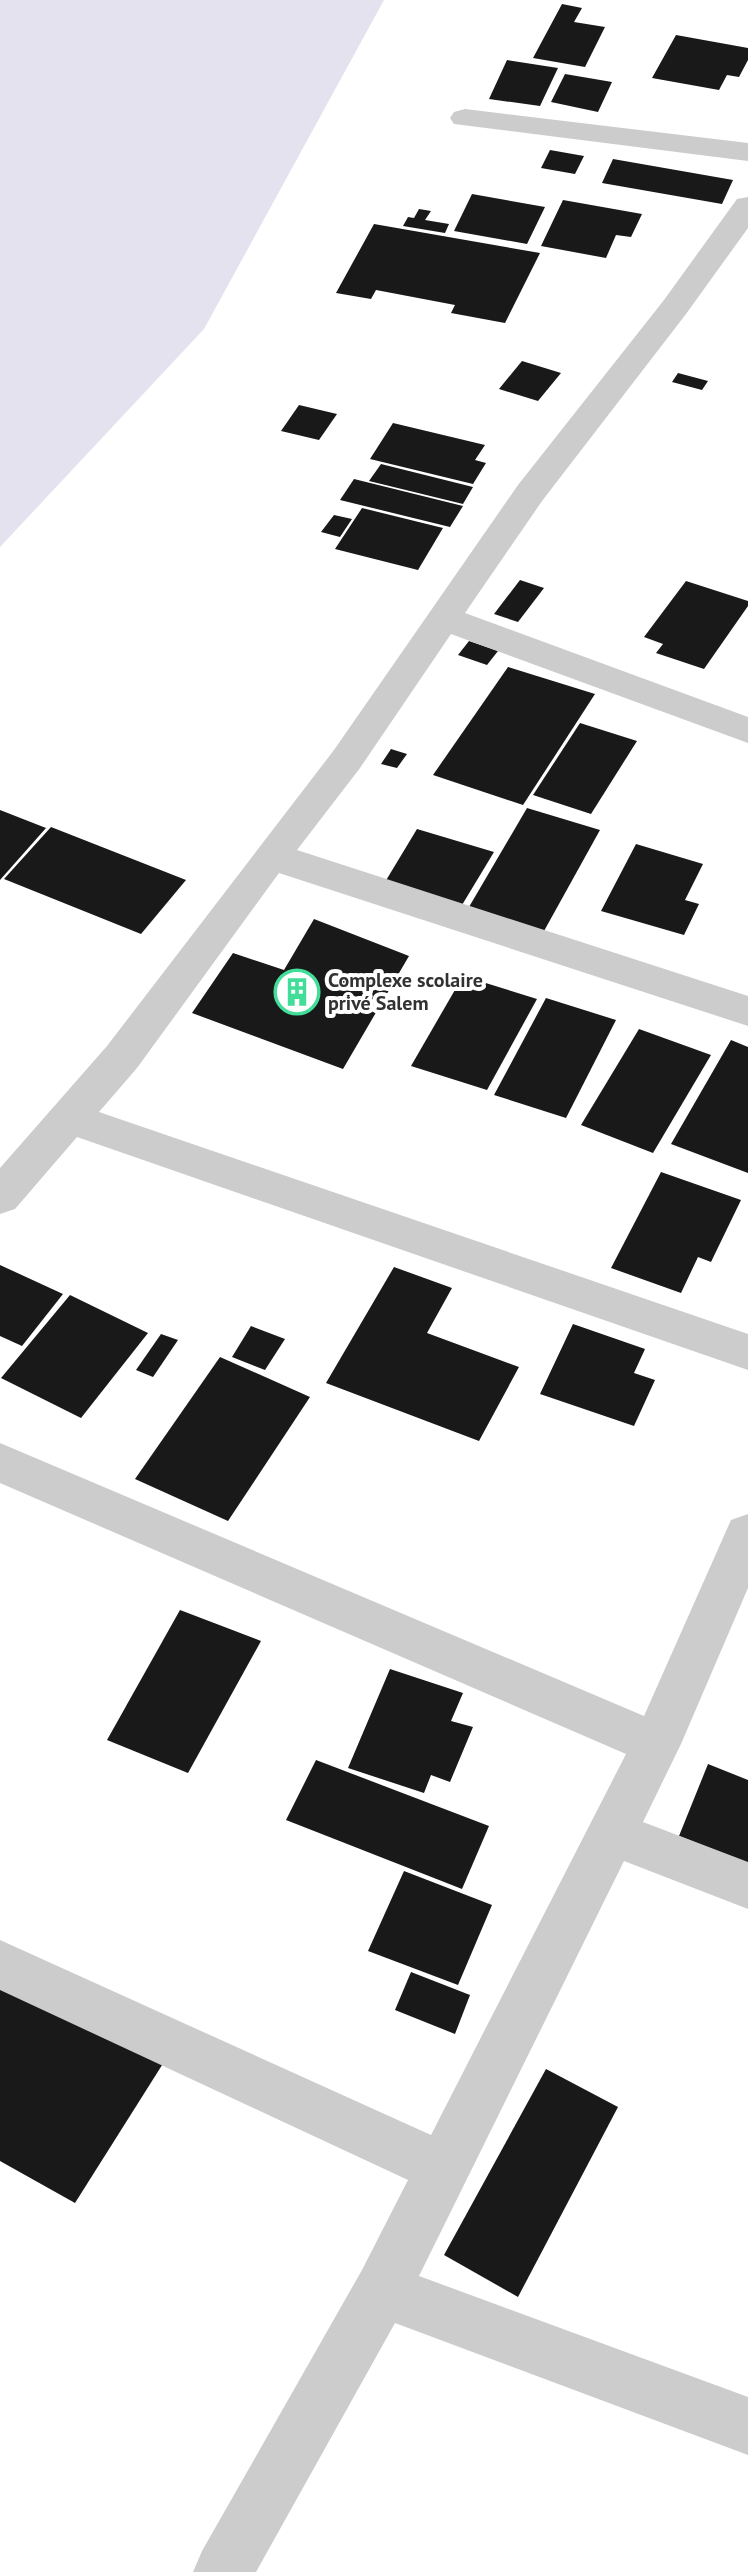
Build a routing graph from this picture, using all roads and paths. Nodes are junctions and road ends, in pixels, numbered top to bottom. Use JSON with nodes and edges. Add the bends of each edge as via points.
{"nodes":[{"id":1,"x":465,"y":118,"type":"dead end"},
{"id":2,"x":748,"y":152,"type":"edge"},
{"id":3,"x":748,"y":206,"type":"edge"},
{"id":4,"x":443,"y":618,"type":"junction"},
{"id":5,"x":748,"y":731,"type":"edge"},
{"id":6,"x":271,"y":856,"type":"junction"},
{"id":7,"x":748,"y":1011,"type":"edge"},
{"id":8,"x":69,"y":1118,"type":"junction"},
{"id":9,"x":0,"y":1197,"type":"edge"},
{"id":10,"x":748,"y":1352,"type":"edge"},
{"id":11,"x":0,"y":1462,"type":"edge"},
{"id":12,"x":748,"y":1534,"type":"edge"},
{"id":13,"x":656,"y":1744,"type":"junction"},
{"id":14,"x":612,"y":1833,"type":"junction"},
{"id":15,"x":748,"y":1886,"type":"edge"},
{"id":16,"x":0,"y":1964,"type":"edge"},
{"id":17,"x":443,"y":2168,"type":"junction"},
{"id":18,"x":382,"y":2290,"type":"junction"},
{"id":19,"x":748,"y":2426,"type":"edge"},
{"id":20,"x":223,"y":2572,"type":"edge"}],
"edges":[{"from":1,"to":2,"type":"street"},
{"from":3,"to":4,"type":"street","via":[[530,493]]},
{"from":4,"to":5,"type":"street"},
{"from":4,"to":6,"type":"street","via":[[347,759]]},
{"from":6,"to":7,"type":"street"},
{"from":6,"to":8,"type":"street","via":[[122,1057]]},
{"from":8,"to":9,"type":"street"},
{"from":8,"to":10,"type":"street"},
{"from":11,"to":13,"type":"street"},
{"from":12,"to":13,"type":"street"},
{"from":13,"to":14,"type":"street"},
{"from":14,"to":15,"type":"street"},
{"from":14,"to":17,"type":"street"},
{"from":16,"to":17,"type":"street"},
{"from":17,"to":18,"type":"street"},
{"from":18,"to":19,"type":"street"},
{"from":18,"to":20,"type":"street"}]}
